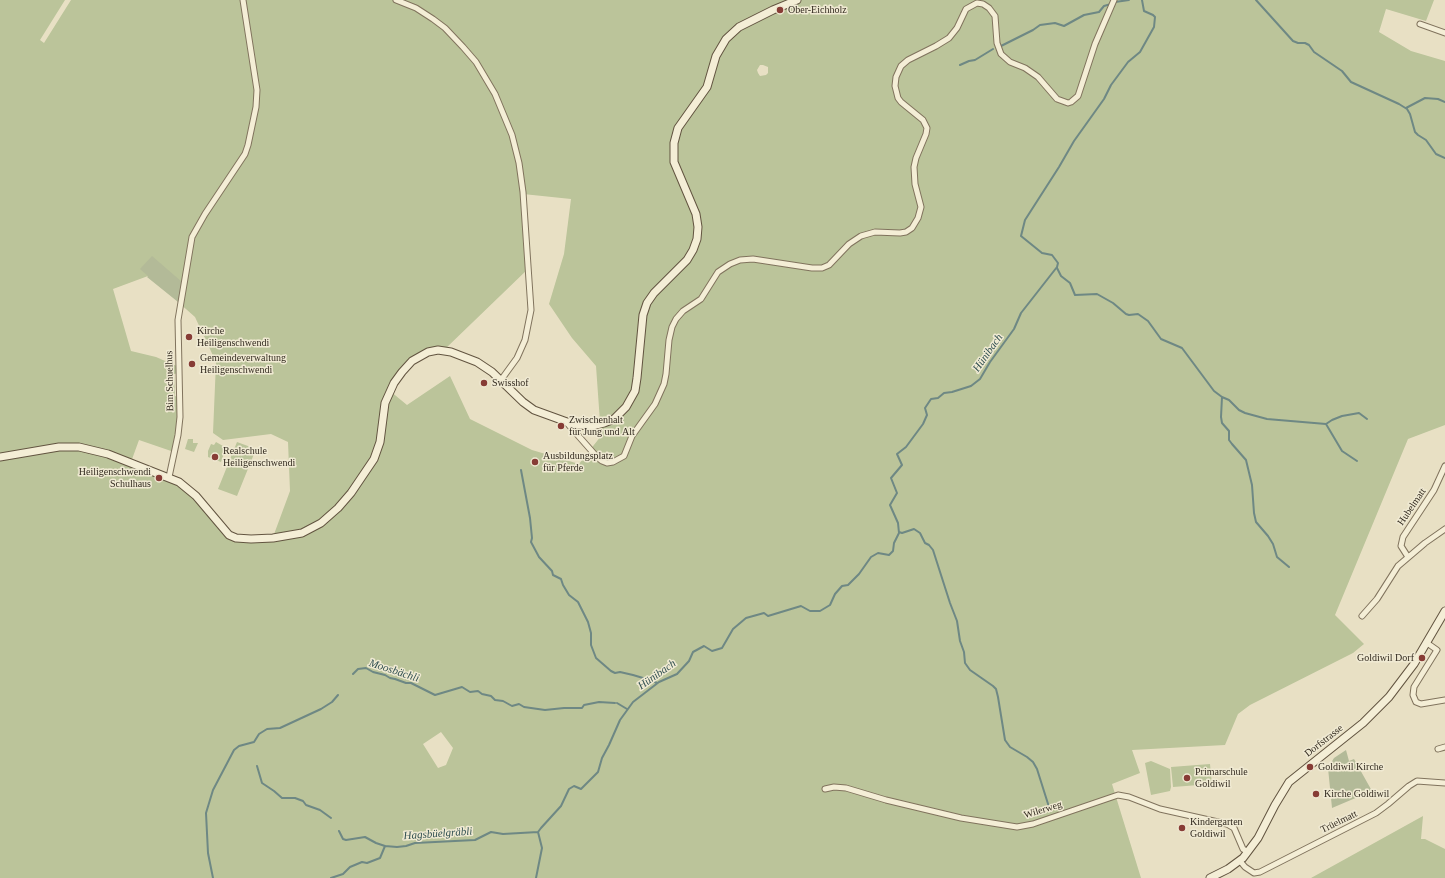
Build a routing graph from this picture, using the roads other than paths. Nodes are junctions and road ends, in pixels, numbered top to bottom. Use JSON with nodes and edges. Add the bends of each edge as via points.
{"nodes":[{"id":1,"x":243,"y":0,"type":"edge"},
{"id":2,"x":396,"y":0,"type":"edge"},
{"id":3,"x":797,"y":0,"type":"edge"},
{"id":4,"x":1114,"y":0,"type":"edge"},
{"id":5,"x":1420,"y":24,"type":"dead end"},
{"id":6,"x":1445,"y":33,"type":"edge"},
{"id":7,"x":501,"y":380,"type":"junction"},
{"id":8,"x":567,"y":422,"type":"junction"},
{"id":9,"x":0,"y":457,"type":"edge"},
{"id":10,"x":1445,"y":466,"type":"edge"},
{"id":11,"x":169,"y":477,"type":"junction"},
{"id":12,"x":1445,"y":529,"type":"edge"},
{"id":13,"x":1408,"y":557,"type":"junction"},
{"id":14,"x":1445,"y":611,"type":"edge"},
{"id":15,"x":1362,"y":616,"type":"dead end"},
{"id":16,"x":1442,"y":620,"type":"edge"},
{"id":17,"x":1427,"y":643,"type":"junction"},
{"id":18,"x":1445,"y":700,"type":"edge"},
{"id":19,"x":1445,"y":747,"type":"edge"},
{"id":20,"x":1438,"y":749,"type":"dead end"},
{"id":21,"x":1445,"y":783,"type":"edge"},
{"id":22,"x":825,"y":789,"type":"dead end"},
{"id":23,"x":1248,"y":852,"type":"junction"},
{"id":24,"x":1240,"y":861,"type":"junction"},
{"id":25,"x":1210,"y":878,"type":"edge"}],
"edges":[{"from":1,"to":11,"type":"street","name":"Bim Schuelhus","via":[[257,90],[256,107],[243,158],[193,234],[178,327],[180,417]]},
{"from":2,"to":7,"type":"street","via":[[416,8],[433,19],[449,32],[476,62],[495,94],[516,148],[523,192],[531,310],[524,345]]},
{"from":3,"to":8,"type":"street","via":[[751,21],[735,30],[726,39],[716,56],[707,87],[678,128],[674,143],[674,162],[696,214],[697,239],[687,260],[646,303],[636,386],[631,399],[626,408],[604,423],[586,426]]},
{"from":4,"to":8,"type":"street","via":[[1095,44],[1078,96],[1068,103],[1057,99],[1038,77],[1010,62],[1001,54],[997,43],[995,16],[989,8],[977,3],[966,9],[949,38],[908,60],[896,77],[898,98],[923,120],[927,128],[915,163],[915,180],[921,207],[912,228],[900,233],[875,232],[861,236],[822,268],[746,259],[722,269],[701,299],[676,319],[669,340],[665,379],[659,395],[632,436],[625,454],[616,462],[604,462],[597,457]]},
{"from":5,"to":6,"type":"street"},
{"from":7,"to":8,"type":"street","via":[[534,410]]},
{"from":7,"to":11,"type":"street","via":[[477,362],[451,352],[428,352],[412,361],[398,377],[387,396],[380,442],[369,467],[338,508],[321,523],[302,533],[251,539],[232,537],[196,496]]},
{"from":9,"to":11,"type":"street","via":[[49,448],[79,447],[108,454]]},
{"from":10,"to":13,"type":"street","name":"Hubelmatt","via":[[1434,490],[1403,537],[1401,546]]},
{"from":12,"to":13,"type":"street"},
{"from":13,"to":15,"type":"street","via":[[1398,566],[1377,599]]},
{"from":14,"to":16,"type":"street","name":"Dorfstrasse"},
{"from":16,"to":17,"type":"street","name":"Dorfstrasse"},
{"from":17,"to":18,"type":"street","via":[[1437,650],[1414,687],[1413,695],[1416,702],[1421,704]]},
{"from":17,"to":23,"type":"street","name":"Dorfstrasse","via":[[1398,687],[1380,707],[1364,723],[1289,782]]},
{"from":19,"to":20,"type":"street"},
{"from":21,"to":24,"type":"street","name":"Trüelmatt","via":[[1417,781],[1376,813],[1260,872],[1254,873]]},
{"from":22,"to":23,"type":"street","name":"Wilerweg","via":[[846,788],[961,818],[1017,827],[1118,795],[1160,809],[1227,824],[1234,828],[1243,849]]},
{"from":23,"to":24,"type":"street","name":"Dorfstrasse"},
{"from":24,"to":25,"type":"street","name":"Dorfstrasse"}]}
